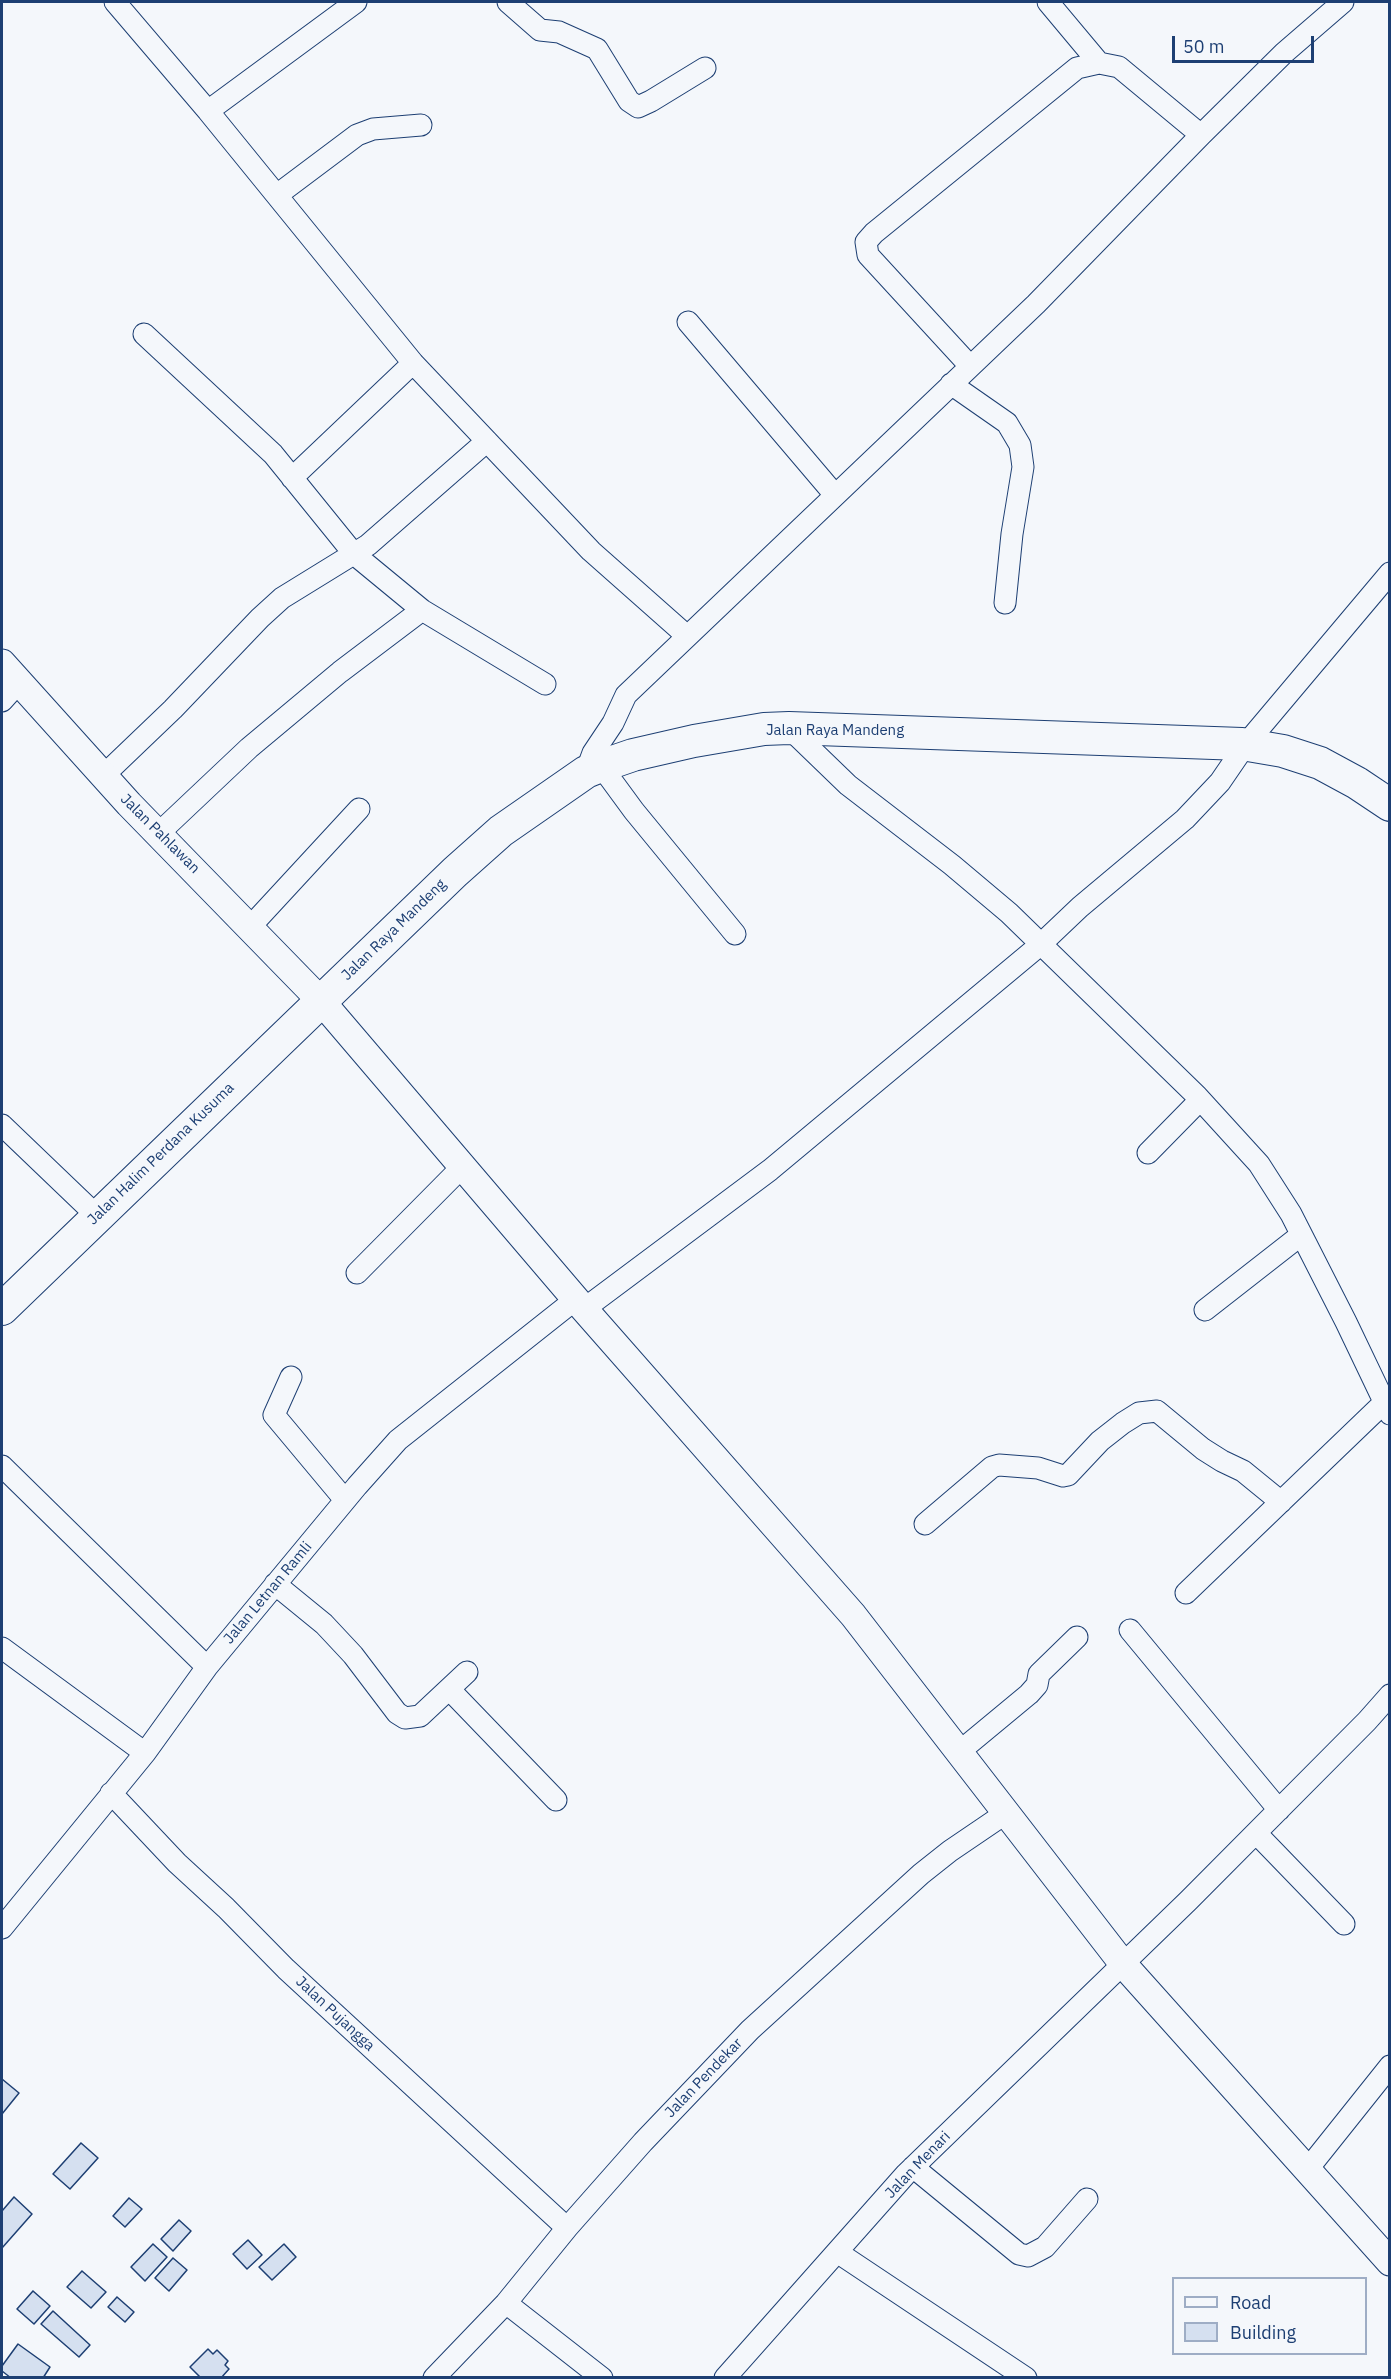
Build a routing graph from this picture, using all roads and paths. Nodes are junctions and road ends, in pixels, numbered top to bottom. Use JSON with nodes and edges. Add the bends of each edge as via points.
{"nodes":[{"id":1,"x":115,"y":2,"type":"edge"},
{"id":2,"x":356,"y":2,"type":"edge"},
{"id":3,"x":508,"y":2,"type":"edge"},
{"id":4,"x":1048,"y":2,"type":"edge"},
{"id":5,"x":1342,"y":2,"type":"edge"},
{"id":6,"x":1099,"y":63,"type":"junction"},
{"id":7,"x":705,"y":68,"type":"dead end"},
{"id":8,"x":208,"y":111,"type":"junction"},
{"id":9,"x":421,"y":125,"type":"dead end"},
{"id":10,"x":1201,"y":135,"type":"junction"},
{"id":11,"x":277,"y":195,"type":"junction"},
{"id":12,"x":688,"y":322,"type":"dead end"},
{"id":13,"x":144,"y":334,"type":"dead end"},
{"id":14,"x":413,"y":363,"type":"junction"},
{"id":15,"x":970,"y":366,"type":"junction"},
{"id":16,"x":951,"y":384,"type":"junction"},
{"id":17,"x":487,"y":441,"type":"junction"},
{"id":18,"x":292,"y":478,"type":"junction"},
{"id":19,"x":835,"y":495,"type":"junction"},
{"id":20,"x":354,"y":554,"type":"junction"},
{"id":21,"x":1389,"y":573,"type":"edge"},
{"id":22,"x":1005,"y":603,"type":"dead end"},
{"id":23,"x":422,"y":610,"type":"junction"},
{"id":24,"x":687,"y":636,"type":"junction"},
{"id":25,"x":10,"y":672,"type":"edge"},
{"id":26,"x":545,"y":684,"type":"dead end"},
{"id":27,"x":2,"y":701,"type":"edge"},
{"id":28,"x":789,"y":728,"type":"junction"},
{"id":29,"x":1246,"y":744,"type":"junction"},
{"id":30,"x":594,"y":769,"type":"junction"},
{"id":31,"x":103,"y":776,"type":"junction"},
{"id":32,"x":1389,"y":806,"type":"edge"},
{"id":33,"x":359,"y":809,"type":"dead end"},
{"id":34,"x":159,"y":833,"type":"junction"},
{"id":35,"x":250,"y":927,"type":"junction"},
{"id":36,"x":735,"y":934,"type":"dead end"},
{"id":37,"x":1041,"y":945,"type":"junction"},
{"id":38,"x":322,"y":1002,"type":"junction"},
{"id":39,"x":1200,"y":1100,"type":"junction"},
{"id":40,"x":2,"y":1125,"type":"edge"},
{"id":41,"x":1148,"y":1153,"type":"dead end"},
{"id":42,"x":462,"y":1167,"type":"junction"},
{"id":43,"x":97,"y":1216,"type":"junction"},
{"id":44,"x":1302,"y":1235,"type":"junction"},
{"id":45,"x":357,"y":1273,"type":"dead end"},
{"id":46,"x":580,"y":1304,"type":"junction"},
{"id":47,"x":2,"y":1309,"type":"edge"},
{"id":48,"x":1205,"y":1310,"type":"dead end"},
{"id":49,"x":291,"y":1377,"type":"dead end"},
{"id":50,"x":1387,"y":1405,"type":"edge"},
{"id":51,"x":2,"y":1466,"type":"edge"},
{"id":52,"x":345,"y":1500,"type":"junction"},
{"id":53,"x":1281,"y":1502,"type":"junction"},
{"id":54,"x":925,"y":1524,"type":"dead end"},
{"id":55,"x":275,"y":1584,"type":"junction"},
{"id":56,"x":1186,"y":1593,"type":"dead end"},
{"id":57,"x":1130,"y":1630,"type":"dead end"},
{"id":58,"x":1077,"y":1637,"type":"dead end"},
{"id":59,"x":2,"y":1648,"type":"edge"},
{"id":60,"x":207,"y":1667,"type":"junction"},
{"id":61,"x":467,"y":1672,"type":"dead end"},
{"id":62,"x":449,"y":1689,"type":"junction"},
{"id":63,"x":1389,"y":1695,"type":"edge"},
{"id":64,"x":959,"y":1752,"type":"junction"},
{"id":65,"x":145,"y":1753,"type":"junction"},
{"id":66,"x":111,"y":1793,"type":"junction"},
{"id":67,"x":556,"y":1800,"type":"dead end"},
{"id":68,"x":1279,"y":1810,"type":"junction"},
{"id":69,"x":1006,"y":1813,"type":"junction"},
{"id":70,"x":1256,"y":1833,"type":"junction"},
{"id":71,"x":1344,"y":1924,"type":"dead end"},
{"id":72,"x":2,"y":1928,"type":"edge"},
{"id":73,"x":1123,"y":1964,"type":"junction"},
{"id":74,"x":1389,"y":2066,"type":"edge"},
{"id":75,"x":913,"y":2168,"type":"junction"},
{"id":76,"x":1307,"y":2170,"type":"junction"},
{"id":77,"x":1087,"y":2199,"type":"dead end"},
{"id":78,"x":567,"y":2228,"type":"junction"},
{"id":79,"x":837,"y":2252,"type":"junction"},
{"id":80,"x":1389,"y":2262,"type":"edge"},
{"id":81,"x":506,"y":2303,"type":"junction"},
{"id":82,"x":434,"y":2378,"type":"edge"},
{"id":83,"x":602,"y":2378,"type":"edge"},
{"id":84,"x":724,"y":2378,"type":"edge"},
{"id":85,"x":1026,"y":2378,"type":"edge"}],
"edges":[{"from":1,"to":8,"type":"street"},
{"from":2,"to":8,"type":"street"},
{"from":3,"to":7,"type":"street","via":[[540,30],[559,32],[597,49],[629,101],[638,107]]},
{"from":4,"to":6,"type":"street"},
{"from":5,"to":10,"type":"street"},
{"from":6,"to":10,"type":"street","via":[[1119,67]]},
{"from":6,"to":15,"type":"street","via":[[1077,68],[866,242],[868,255]]},
{"from":8,"to":11,"type":"street"},
{"from":9,"to":11,"type":"street","via":[[373,129],[357,135]]},
{"from":10,"to":15,"type":"street","via":[[1044,297]]},
{"from":11,"to":14,"type":"street"},
{"from":12,"to":19,"type":"street"},
{"from":13,"to":18,"type":"street","via":[[273,454]]},
{"from":14,"to":17,"type":"street"},
{"from":14,"to":18,"type":"street"},
{"from":15,"to":16,"type":"street"},
{"from":16,"to":19,"type":"street"},
{"from":16,"to":22,"type":"street","via":[[1007,423],[1020,445],[1023,467]]},
{"from":17,"to":20,"type":"street"},
{"from":17,"to":24,"type":"street","via":[[591,550]]},
{"from":18,"to":20,"type":"street"},
{"from":19,"to":24,"type":"street"},
{"from":20,"to":23,"type":"street"},
{"from":20,"to":31,"type":"street","via":[[282,598]]},
{"from":21,"to":29,"type":"street","name":"Jalan Letnan Ramli"},
{"from":23,"to":26,"type":"street"},
{"from":23,"to":34,"type":"street","via":[[249,748]]},
{"from":24,"to":30,"type":"street","via":[[626,695],[614,723],[593,753]]},
{"from":25,"to":27,"type":"street"},
{"from":25,"to":31,"type":"main road","name":"Jalan Pahlawan"},
{"from":28,"to":29,"type":"highway","name":"Jalan Raya Mandeng"},
{"from":28,"to":30,"type":"highway","name":"Jalan Raya Mandeng","via":[[694,741]]},
{"from":28,"to":37,"type":"street","via":[[848,785],[960,872]]},
{"from":29,"to":32,"type":"highway","name":"Jalan Raya Mandeng","via":[[1320,763],[1358,783]]},
{"from":29,"to":37,"type":"street","name":"Jalan Letnan Ramli","via":[[1220,782],[1185,819]]},
{"from":30,"to":36,"type":"street","via":[[634,811]]},
{"from":30,"to":38,"type":"highway","name":"Jalan Raya Mandeng","via":[[501,831]]},
{"from":31,"to":34,"type":"main road","name":"Jalan Pahlawan"},
{"from":33,"to":35,"type":"street"},
{"from":34,"to":35,"type":"main road","name":"Jalan Pahlawan"},
{"from":35,"to":38,"type":"main road","name":"Jalan Pahlawan"},
{"from":37,"to":39,"type":"street"},
{"from":37,"to":46,"type":"street","name":"Jalan Letnan Ramli","via":[[770,1170]]},
{"from":38,"to":42,"type":"main road","name":"Jalan Pahlawan"},
{"from":38,"to":43,"type":"highway","name":"Jalan Halim Perdana Kusuma"},
{"from":39,"to":41,"type":"street"},
{"from":39,"to":44,"type":"street","via":[[1259,1164]]},
{"from":40,"to":43,"type":"street"},
{"from":42,"to":45,"type":"street"},
{"from":42,"to":46,"type":"main road","name":"Jalan Pahlawan"},
{"from":43,"to":47,"type":"highway","name":"Jalan Halim Perdana Kusuma"},
{"from":44,"to":48,"type":"street"},
{"from":44,"to":50,"type":"street"},
{"from":46,"to":52,"type":"street","name":"Jalan Letnan Ramli","via":[[398,1440]]},
{"from":46,"to":64,"type":"main road","name":"Jalan Pahlawan","via":[[853,1615]]},
{"from":49,"to":52,"type":"street","via":[[274,1412],[276,1419]]},
{"from":50,"to":53,"type":"street"},
{"from":51,"to":60,"type":"street"},
{"from":52,"to":55,"type":"street","name":"Jalan Letnan Ramli"},
{"from":53,"to":54,"type":"street","via":[[1243,1471],[1203,1449],[1157,1411],[1139,1413],[1123,1423],[1100,1440],[1068,1475],[1038,1468],[992,1467]]},
{"from":53,"to":56,"type":"street"},
{"from":55,"to":60,"type":"street","name":"Jalan Letnan Ramli"},
{"from":55,"to":62,"type":"street","via":[[324,1624],[405,1718],[420,1716]]},
{"from":57,"to":68,"type":"street"},
{"from":58,"to":64,"type":"street","via":[[1039,1674],[1037,1686],[1029,1694]]},
{"from":59,"to":65,"type":"street"},
{"from":60,"to":65,"type":"street","name":"Jalan Letnan Ramli"},
{"from":61,"to":62,"type":"street"},
{"from":62,"to":67,"type":"street"},
{"from":63,"to":68,"type":"street","name":"Jalan Menari"},
{"from":64,"to":69,"type":"main road","name":"Jalan Pahlawan"},
{"from":65,"to":66,"type":"street","name":"Jalan Letnan Ramli"},
{"from":66,"to":72,"type":"street","name":"Jalan Letnan Ramli"},
{"from":66,"to":78,"type":"street","name":"Jalan Pujangga","via":[[286,1969]]},
{"from":68,"to":70,"type":"street","name":"Jalan Menari"},
{"from":69,"to":73,"type":"main road","name":"Jalan Pahlawan"},
{"from":69,"to":78,"type":"street","name":"Jalan Pendekar","via":[[921,1874],[750,2030]]},
{"from":70,"to":71,"type":"street"},
{"from":70,"to":73,"type":"street","name":"Jalan Menari"},
{"from":73,"to":75,"type":"street","name":"Jalan Menari"},
{"from":73,"to":76,"type":"main road","name":"Jalan Pahlawan"},
{"from":74,"to":76,"type":"street"},
{"from":75,"to":77,"type":"street","via":[[1019,2254],[1028,2256],[1045,2247]]},
{"from":75,"to":79,"type":"street","name":"Jalan Menari"},
{"from":76,"to":80,"type":"main road","name":"Jalan Pahlawan"},
{"from":78,"to":81,"type":"street","name":"Jalan Pendekar"},
{"from":79,"to":84,"type":"street","name":"Jalan Menari"},
{"from":79,"to":85,"type":"street"},
{"from":81,"to":82,"type":"street","name":"Jalan Pendekar"},
{"from":81,"to":83,"type":"street"}]}
